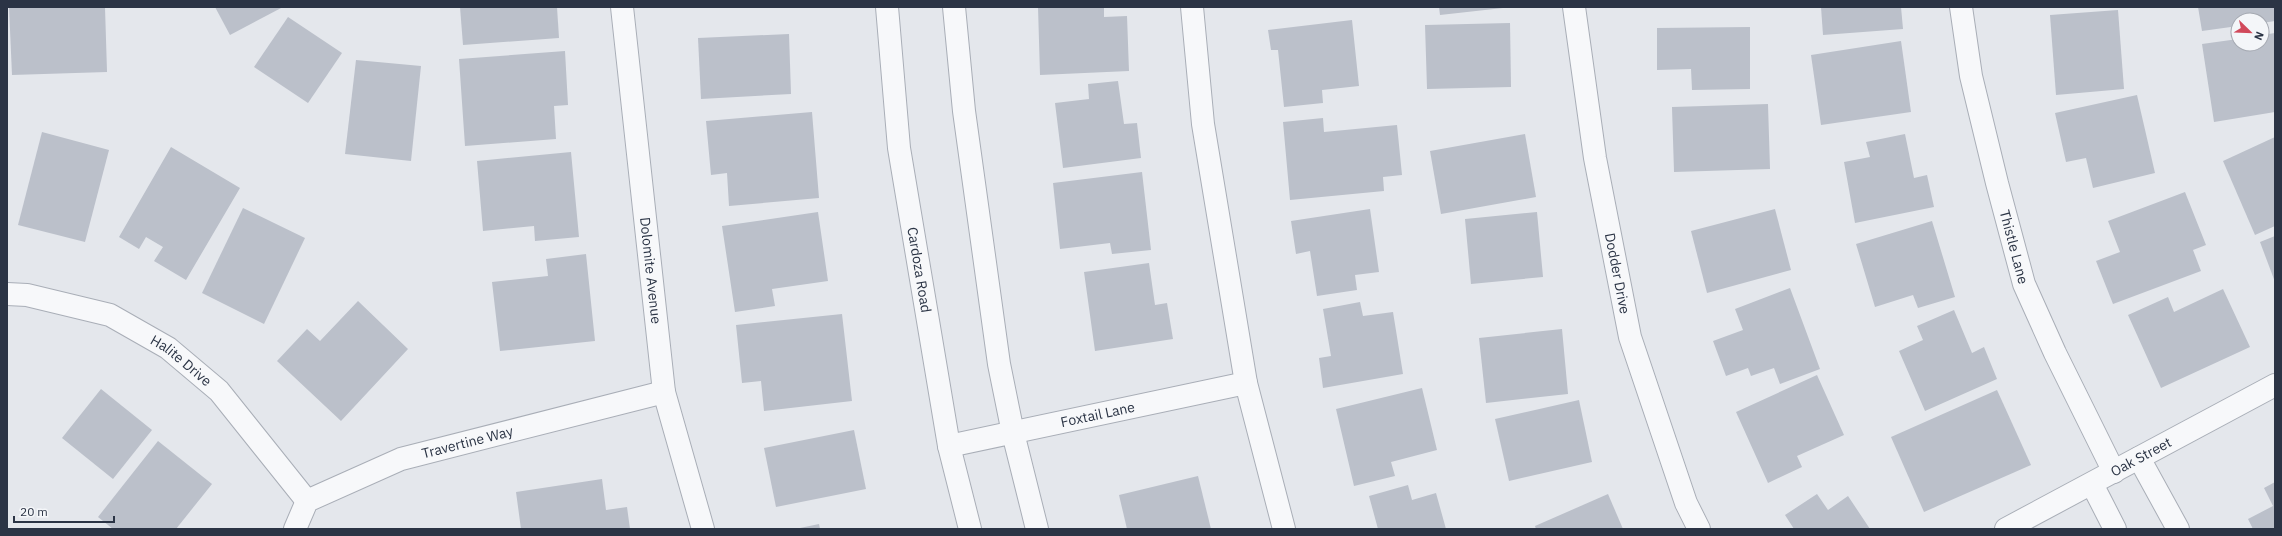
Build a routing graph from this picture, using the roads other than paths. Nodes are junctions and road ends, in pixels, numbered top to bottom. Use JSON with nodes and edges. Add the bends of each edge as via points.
{"nodes":[{"id":1,"x":622,"y":7,"type":"edge"},
{"id":2,"x":887,"y":7,"type":"edge"},
{"id":3,"x":954,"y":7,"type":"edge"},
{"id":4,"x":1192,"y":7,"type":"edge"},
{"id":5,"x":1574,"y":7,"type":"edge"},
{"id":6,"x":1961,"y":7,"type":"edge"},
{"id":7,"x":7,"y":294,"type":"edge"},
{"id":8,"x":1246,"y":383,"type":"junction"},
{"id":9,"x":2275,"y":385,"type":"edge"},
{"id":10,"x":664,"y":392,"type":"junction"},
{"id":11,"x":1013,"y":433,"type":"junction"},
{"id":12,"x":949,"y":446,"type":"junction"},
{"id":13,"x":2139,"y":458,"type":"junction"},
{"id":14,"x":2114,"y":472,"type":"junction"},
{"id":15,"x":2092,"y":484,"type":"junction"},
{"id":16,"x":307,"y":501,"type":"junction"},
{"id":17,"x":295,"y":529,"type":"edge"},
{"id":18,"x":702,"y":529,"type":"edge"},
{"id":19,"x":970,"y":529,"type":"edge"},
{"id":20,"x":1038,"y":529,"type":"edge"},
{"id":21,"x":1284,"y":529,"type":"edge"},
{"id":22,"x":1699,"y":529,"type":"edge"},
{"id":23,"x":2006,"y":529,"type":"edge"},
{"id":24,"x":2115,"y":529,"type":"edge"},
{"id":25,"x":2178,"y":529,"type":"edge"}],
"edges":[{"from":1,"to":10,"type":"street","name":"Dolomite Avenue"},
{"from":2,"to":12,"type":"street","name":"Cardoza Road","via":[[899,148]]},
{"from":3,"to":11,"type":"street","via":[[964,111],[997,348]]},
{"from":4,"to":8,"type":"street","via":[[1204,124]]},
{"from":5,"to":22,"type":"street","name":"Dodder Drive","via":[[1595,158],[1630,337],[1686,503]]},
{"from":6,"to":14,"type":"street","name":"Thistle Lane","via":[[1971,76],[2024,284]]},
{"from":7,"to":16,"type":"street","name":"Halite Drive","via":[[27,295],[110,316],[168,348],[219,391]]},
{"from":8,"to":11,"type":"street","name":"Foxtail Lane"},
{"from":8,"to":21,"type":"street"},
{"from":9,"to":13,"type":"street","name":"Oak Street"},
{"from":10,"to":16,"type":"street","name":"Travertine Way","via":[[401,459]]},
{"from":10,"to":18,"type":"street","name":"Dolomite Avenue"},
{"from":11,"to":12,"type":"street","name":"Foxtail Lane"},
{"from":11,"to":20,"type":"street"},
{"from":12,"to":19,"type":"street","name":"Cardoza Road"},
{"from":13,"to":14,"type":"street","name":"Oak Street"},
{"from":13,"to":25,"type":"street"},
{"from":14,"to":15,"type":"street","name":"Oak Street"},
{"from":15,"to":23,"type":"street","name":"Oak Street"},
{"from":15,"to":24,"type":"street"},
{"from":16,"to":17,"type":"street"}]}
